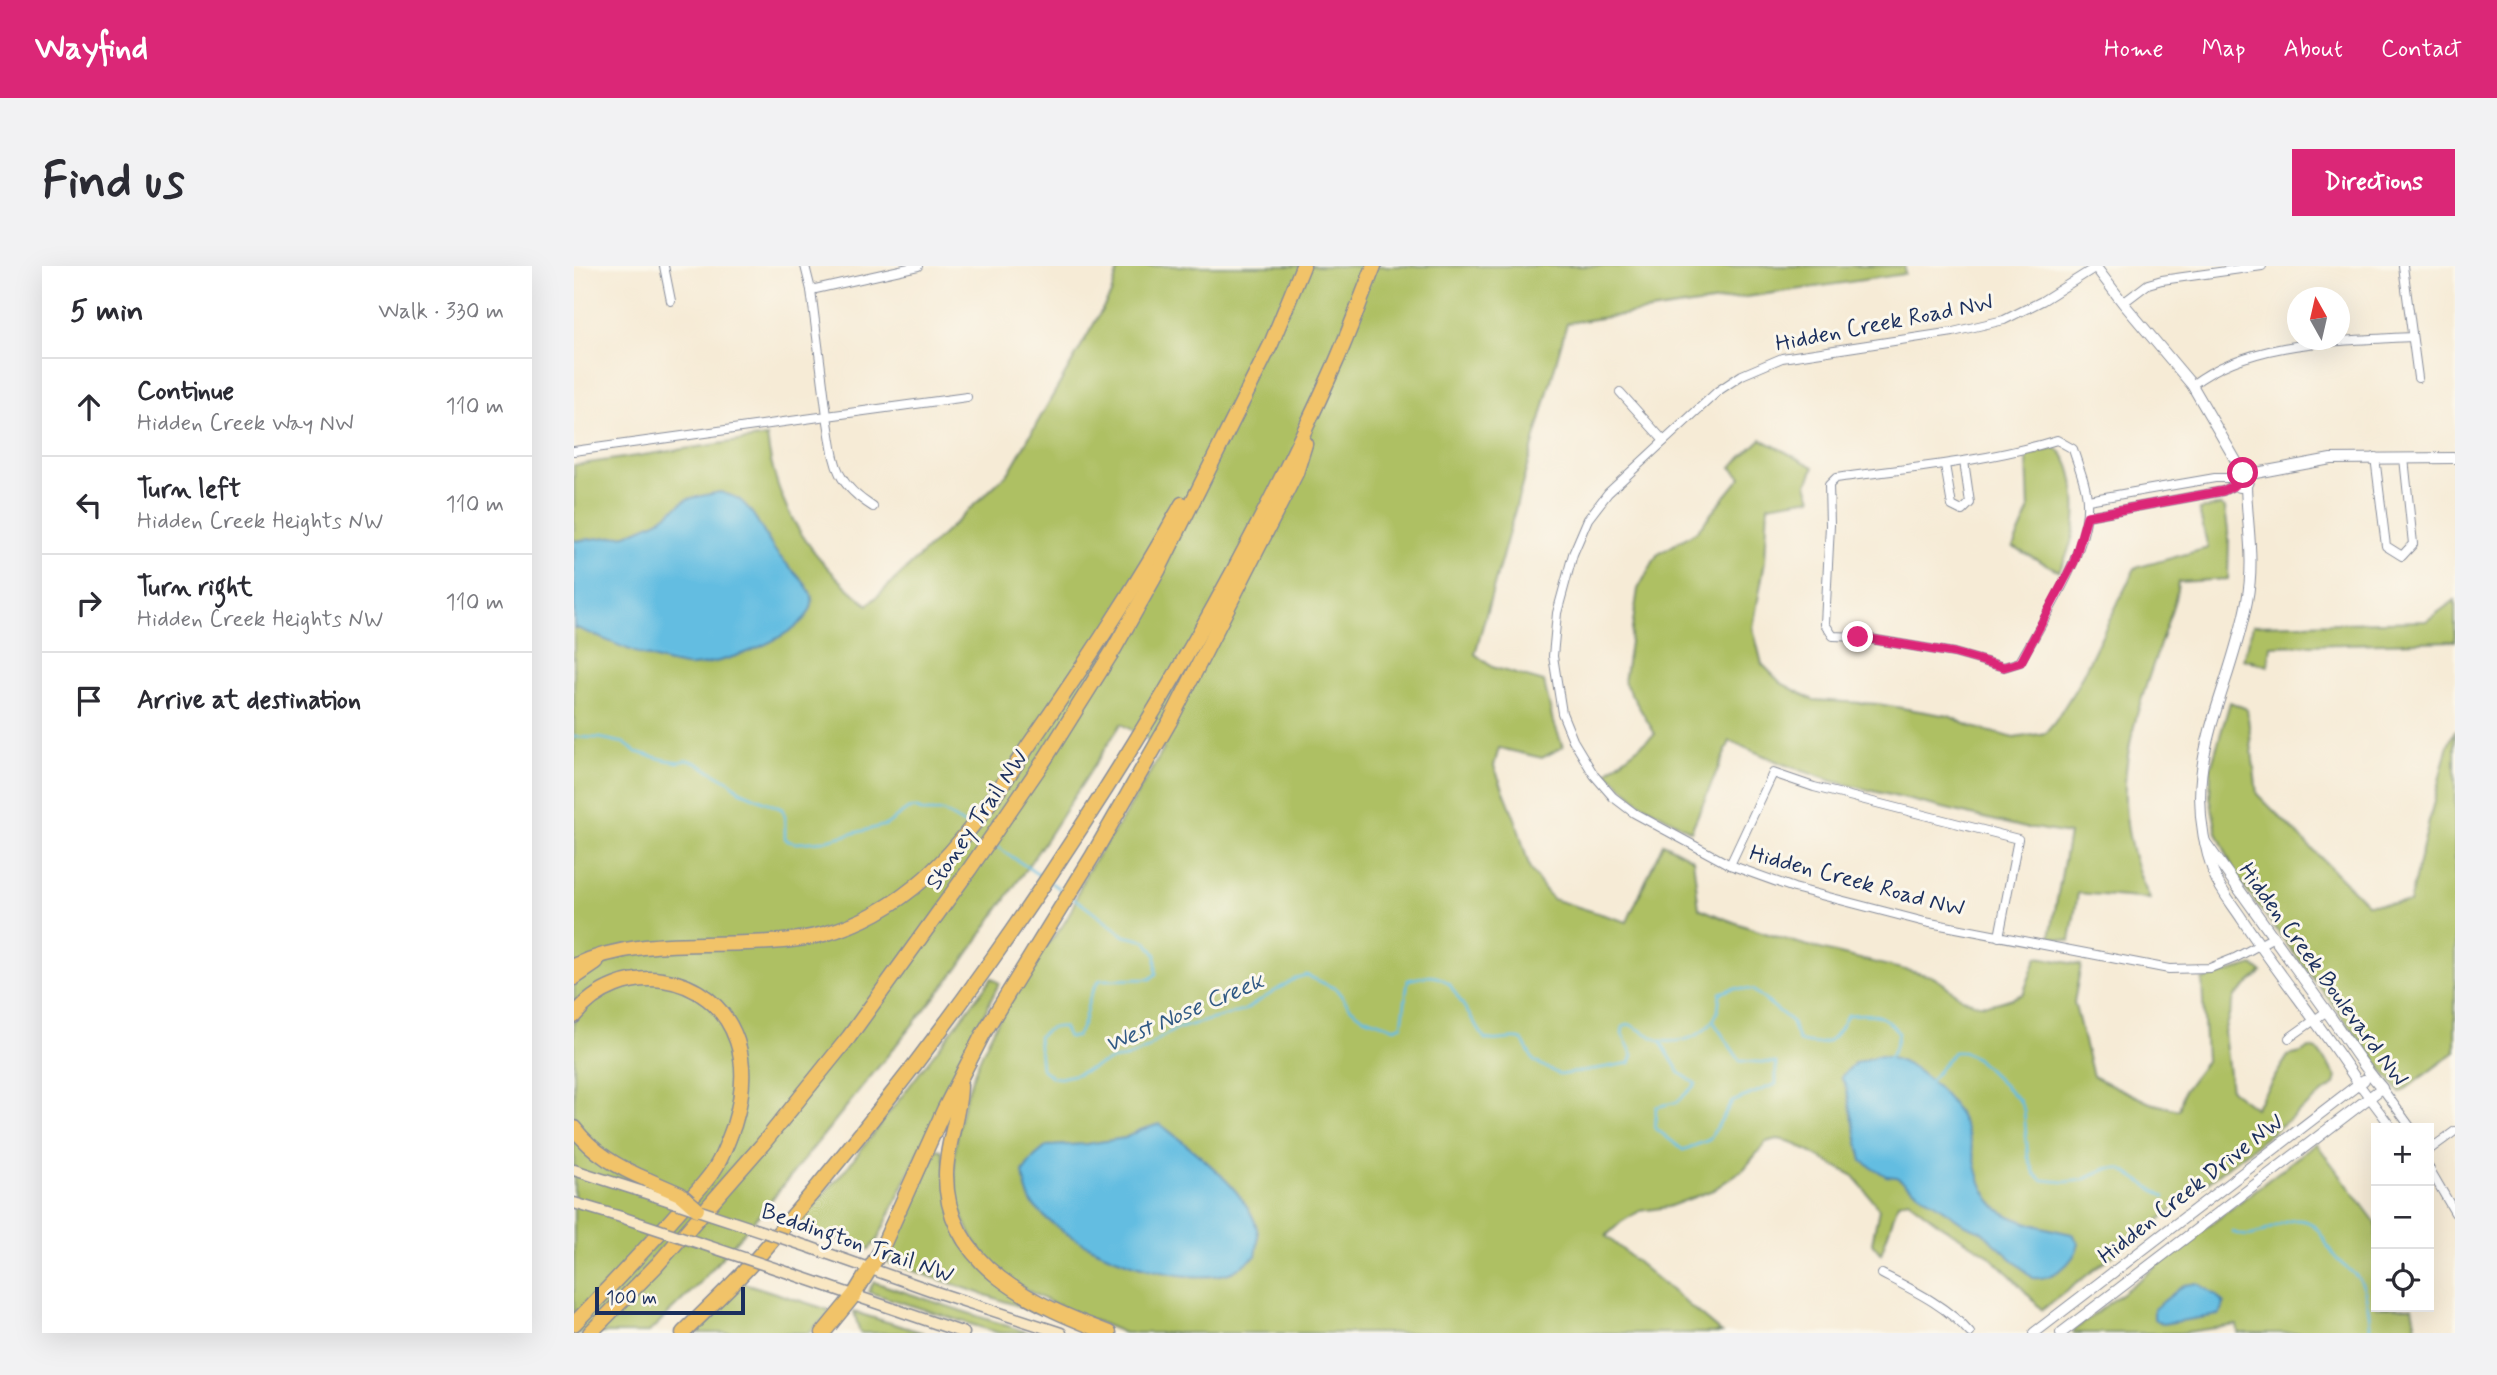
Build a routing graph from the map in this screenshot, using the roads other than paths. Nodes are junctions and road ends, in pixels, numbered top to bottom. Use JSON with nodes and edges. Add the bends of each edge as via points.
{"nodes":[{"id":1,"x":664,"y":266,"type":"edge"},
{"id":2,"x":805,"y":266,"type":"edge"},
{"id":3,"x":918,"y":266,"type":"edge"},
{"id":4,"x":1303,"y":266,"type":"edge"},
{"id":5,"x":1374,"y":266,"type":"edge"},
{"id":6,"x":2262,"y":266,"type":"edge"},
{"id":7,"x":2403,"y":266,"type":"edge"},
{"id":8,"x":2096,"y":267,"type":"edge"},
{"id":9,"x":811,"y":290,"type":"junction"},
{"id":10,"x":671,"y":300,"type":"dead end"},
{"id":11,"x":2123,"y":303,"type":"junction"},
{"id":12,"x":2412,"y":337,"type":"junction"},
{"id":13,"x":1265,"y":357,"type":"junction"},
{"id":14,"x":2418,"y":378,"type":"dead end"},
{"id":15,"x":2192,"y":386,"type":"junction"},
{"id":16,"x":1620,"y":392,"type":"dead end"},
{"id":17,"x":967,"y":397,"type":"dead end"},
{"id":18,"x":1319,"y":400,"type":"junction"},
{"id":19,"x":827,"y":416,"type":"junction"},
{"id":20,"x":1664,"y":440,"type":"junction"},
{"id":21,"x":574,"y":451,"type":"edge"},
{"id":22,"x":2375,"y":457,"type":"junction"},
{"id":23,"x":2404,"y":458,"type":"junction"},
{"id":24,"x":2455,"y":458,"type":"edge"},
{"id":25,"x":1964,"y":461,"type":"junction"},
{"id":26,"x":1945,"y":464,"type":"junction"},
{"id":27,"x":2240,"y":480,"type":"junction"},
{"id":28,"x":2088,"y":500,"type":"junction"},
{"id":29,"x":873,"y":506,"type":"dead end"},
{"id":30,"x":2087,"y":516,"type":"junction"},
{"id":31,"x":2205,"y":842,"type":"junction"},
{"id":32,"x":1731,"y":866,"type":"junction"},
{"id":33,"x":1999,"y":937,"type":"junction"},
{"id":34,"x":2272,"y":938,"type":"junction"},
{"id":35,"x":2259,"y":945,"type":"junction"},
{"id":36,"x":620,"y":952,"type":"junction"},
{"id":37,"x":574,"y":966,"type":"edge"},
{"id":38,"x":574,"y":978,"type":"edge"},
{"id":39,"x":2327,"y":1011,"type":"junction"},
{"id":40,"x":574,"y":1016,"type":"edge"},
{"id":41,"x":2315,"y":1020,"type":"junction"},
{"id":42,"x":2290,"y":1038,"type":"dead end"},
{"id":43,"x":2370,"y":1075,"type":"junction"},
{"id":44,"x":960,"y":1080,"type":"junction"},
{"id":45,"x":2359,"y":1084,"type":"junction"},
{"id":46,"x":2382,"y":1088,"type":"junction"},
{"id":47,"x":2368,"y":1097,"type":"junction"},
{"id":48,"x":2388,"y":1123,"type":"edge"},
{"id":49,"x":2407,"y":1123,"type":"edge"},
{"id":50,"x":574,"y":1128,"type":"edge"},
{"id":51,"x":2455,"y":1131,"type":"edge"},
{"id":52,"x":2434,"y":1146,"type":"edge"},
{"id":53,"x":574,"y":1170,"type":"edge"},
{"id":54,"x":2434,"y":1177,"type":"edge"},
{"id":55,"x":644,"y":1186,"type":"junction"},
{"id":56,"x":574,"y":1203,"type":"edge"},
{"id":57,"x":697,"y":1209,"type":"joint"},
{"id":58,"x":2455,"y":1213,"type":"edge"},
{"id":59,"x":870,"y":1268,"type":"junction"},
{"id":60,"x":1882,"y":1273,"type":"dead end"},
{"id":61,"x":2088,"y":1291,"type":"junction"},
{"id":62,"x":854,"y":1295,"type":"junction"},
{"id":63,"x":2099,"y":1304,"type":"junction"},
{"id":64,"x":574,"y":1324,"type":"edge"},
{"id":65,"x":590,"y":1333,"type":"edge"},
{"id":66,"x":683,"y":1333,"type":"edge"},
{"id":67,"x":823,"y":1333,"type":"edge"},
{"id":68,"x":964,"y":1333,"type":"edge"},
{"id":69,"x":1061,"y":1333,"type":"edge"},
{"id":70,"x":1109,"y":1333,"type":"edge"},
{"id":71,"x":1970,"y":1333,"type":"edge"},
{"id":72,"x":2034,"y":1333,"type":"edge"},
{"id":73,"x":2061,"y":1333,"type":"edge"}],
"edges":[{"from":1,"to":10,"type":"street"},
{"from":2,"to":9,"type":"street"},
{"from":3,"to":9,"type":"street"},
{"from":4,"to":13,"type":"highway","name":"Stoney Trail NW"},
{"from":5,"to":18,"type":"highway"},
{"from":6,"to":11,"type":"street","via":[[2162,280],[2148,284]]},
{"from":7,"to":12,"type":"street"},
{"from":8,"to":11,"type":"street","name":"Hidden Creek Boulevard NW"},
{"from":8,"to":20,"type":"street","name":"Hidden Creek Road NW","via":[[2004,320],[1782,358],[1742,374]]},
{"from":9,"to":19,"type":"street"},
{"from":11,"to":15,"type":"street","name":"Hidden Creek Boulevard NW"},
{"from":12,"to":14,"type":"street"},
{"from":12,"to":15,"type":"street","via":[[2333,342],[2253,355],[2209,372]]},
{"from":13,"to":36,"type":"highway","via":[[1156,550],[1094,648],[989,802],[926,878],[883,909],[832,932],[737,944],[645,946]]},
{"from":13,"to":65,"type":"highway","name":"Stoney Trail NW","via":[[1159,569],[1081,703],[970,870],[849,1037],[762,1145],[657,1265]]},
{"from":15,"to":27,"type":"street","name":"Hidden Creek Boulevard NW","via":[[2228,447]]},
{"from":16,"to":20,"type":"street"},
{"from":17,"to":19,"type":"street"},
{"from":18,"to":44,"type":"highway","via":[[1296,473],[1170,721]]},
{"from":18,"to":66,"type":"highway","via":[[1190,650],[1025,914],[908,1074],[762,1252]]},
{"from":19,"to":21,"type":"street"},
{"from":19,"to":29,"type":"street","via":[[835,466],[854,495]]},
{"from":20,"to":32,"type":"street","name":"Hidden Creek Road NW","via":[[1608,493],[1588,519],[1573,554],[1557,614],[1553,656],[1557,692],[1573,740],[1614,797],[1656,826]]},
{"from":22,"to":23,"type":"street"},
{"from":22,"to":23,"type":"street","via":[[2386,546],[2402,556],[2413,544]]},
{"from":22,"to":27,"type":"street","via":[[2318,461]]},
{"from":23,"to":24,"type":"street"},
{"from":25,"to":26,"type":"street"},
{"from":25,"to":26,"type":"street","via":[[1970,503],[1962,511],[1952,506]]},
{"from":25,"to":28,"type":"street","via":[[2057,440],[2073,449]]},
{"from":26,"to":30,"type":"street","via":[[1836,478],[1829,485],[1825,624],[1833,636],[1954,653],[2004,667],[2021,662],[2074,562]]},
{"from":27,"to":28,"type":"street","via":[[2215,478]]},
{"from":27,"to":30,"type":"street","via":[[2223,491]]},
{"from":27,"to":31,"type":"street","name":"Hidden Creek Boulevard NW","via":[[2252,568],[2239,635],[2205,745],[2199,809]]},
{"from":28,"to":30,"type":"street"},
{"from":31,"to":34,"type":"street","name":"Hidden Creek Boulevard NW"},
{"from":31,"to":35,"type":"street","name":"Hidden Creek Boulevard NW","via":[[2215,877]]},
{"from":32,"to":33,"type":"street","name":"Hidden Creek Road NW","via":[[1794,888]]},
{"from":32,"to":33,"type":"street","via":[[1773,773],[2018,839]]},
{"from":33,"to":35,"type":"street","name":"Hidden Creek Road NW","via":[[2187,970],[2210,968]]},
{"from":34,"to":35,"type":"street","name":"Hidden Creek Road NW"},
{"from":34,"to":39,"type":"street","name":"Hidden Creek Boulevard NW"},
{"from":35,"to":41,"type":"street","name":"Hidden Creek Boulevard NW"},
{"from":36,"to":37,"type":"highway"},
{"from":36,"to":38,"type":"highway"},
{"from":39,"to":41,"type":"street"},
{"from":39,"to":43,"type":"street","name":"Hidden Creek Boulevard NW"},
{"from":40,"to":64,"type":"highway","via":[[593,996],[628,980],[675,981],[719,1010],[737,1041],[742,1073],[739,1105],[716,1167],[645,1251]]},
{"from":41,"to":42,"type":"street"},
{"from":41,"to":45,"type":"street","name":"Hidden Creek Boulevard NW"},
{"from":43,"to":45,"type":"street","name":"Hidden Creek Drive NW"},
{"from":43,"to":46,"type":"street","name":"Hidden Creek Boulevard NW"},
{"from":44,"to":59,"type":"highway"},
{"from":44,"to":70,"type":"highway","via":[[946,1176],[953,1214],[968,1244],[990,1270],[1023,1295]]},
{"from":45,"to":47,"type":"street","name":"Hidden Creek Boulevard NW"},
{"from":45,"to":61,"type":"street","name":"Hidden Creek Drive NW"},
{"from":46,"to":47,"type":"street","name":"Hidden Creek Drive NW"},
{"from":46,"to":49,"type":"street","name":"Hidden Creek Boulevard NW"},
{"from":47,"to":48,"type":"street","name":"Hidden Creek Boulevard NW"},
{"from":47,"to":63,"type":"street","name":"Hidden Creek Drive NW"},
{"from":50,"to":55,"type":"highway","via":[[590,1147]]},
{"from":51,"to":52,"type":"street"},
{"from":53,"to":55,"type":"main road"},
{"from":54,"to":58,"type":"street"},
{"from":55,"to":57,"type":"highway","bridge":true,"via":[[680,1194]]},
{"from":56,"to":62,"type":"main road","bridge":true},
{"from":57,"to":59,"type":"main road","name":"Beddington Trail NW","bridge":true},
{"from":59,"to":62,"type":"highway"},
{"from":59,"to":69,"type":"main road","name":"Beddington Trail NW"},
{"from":60,"to":71,"type":"street","via":[[1957,1318]]},
{"from":61,"to":63,"type":"street"},
{"from":61,"to":72,"type":"street","name":"Hidden Creek Drive NW"},
{"from":62,"to":67,"type":"highway"},
{"from":62,"to":68,"type":"main road"},
{"from":63,"to":73,"type":"street","name":"Hidden Creek Drive NW"}]}
